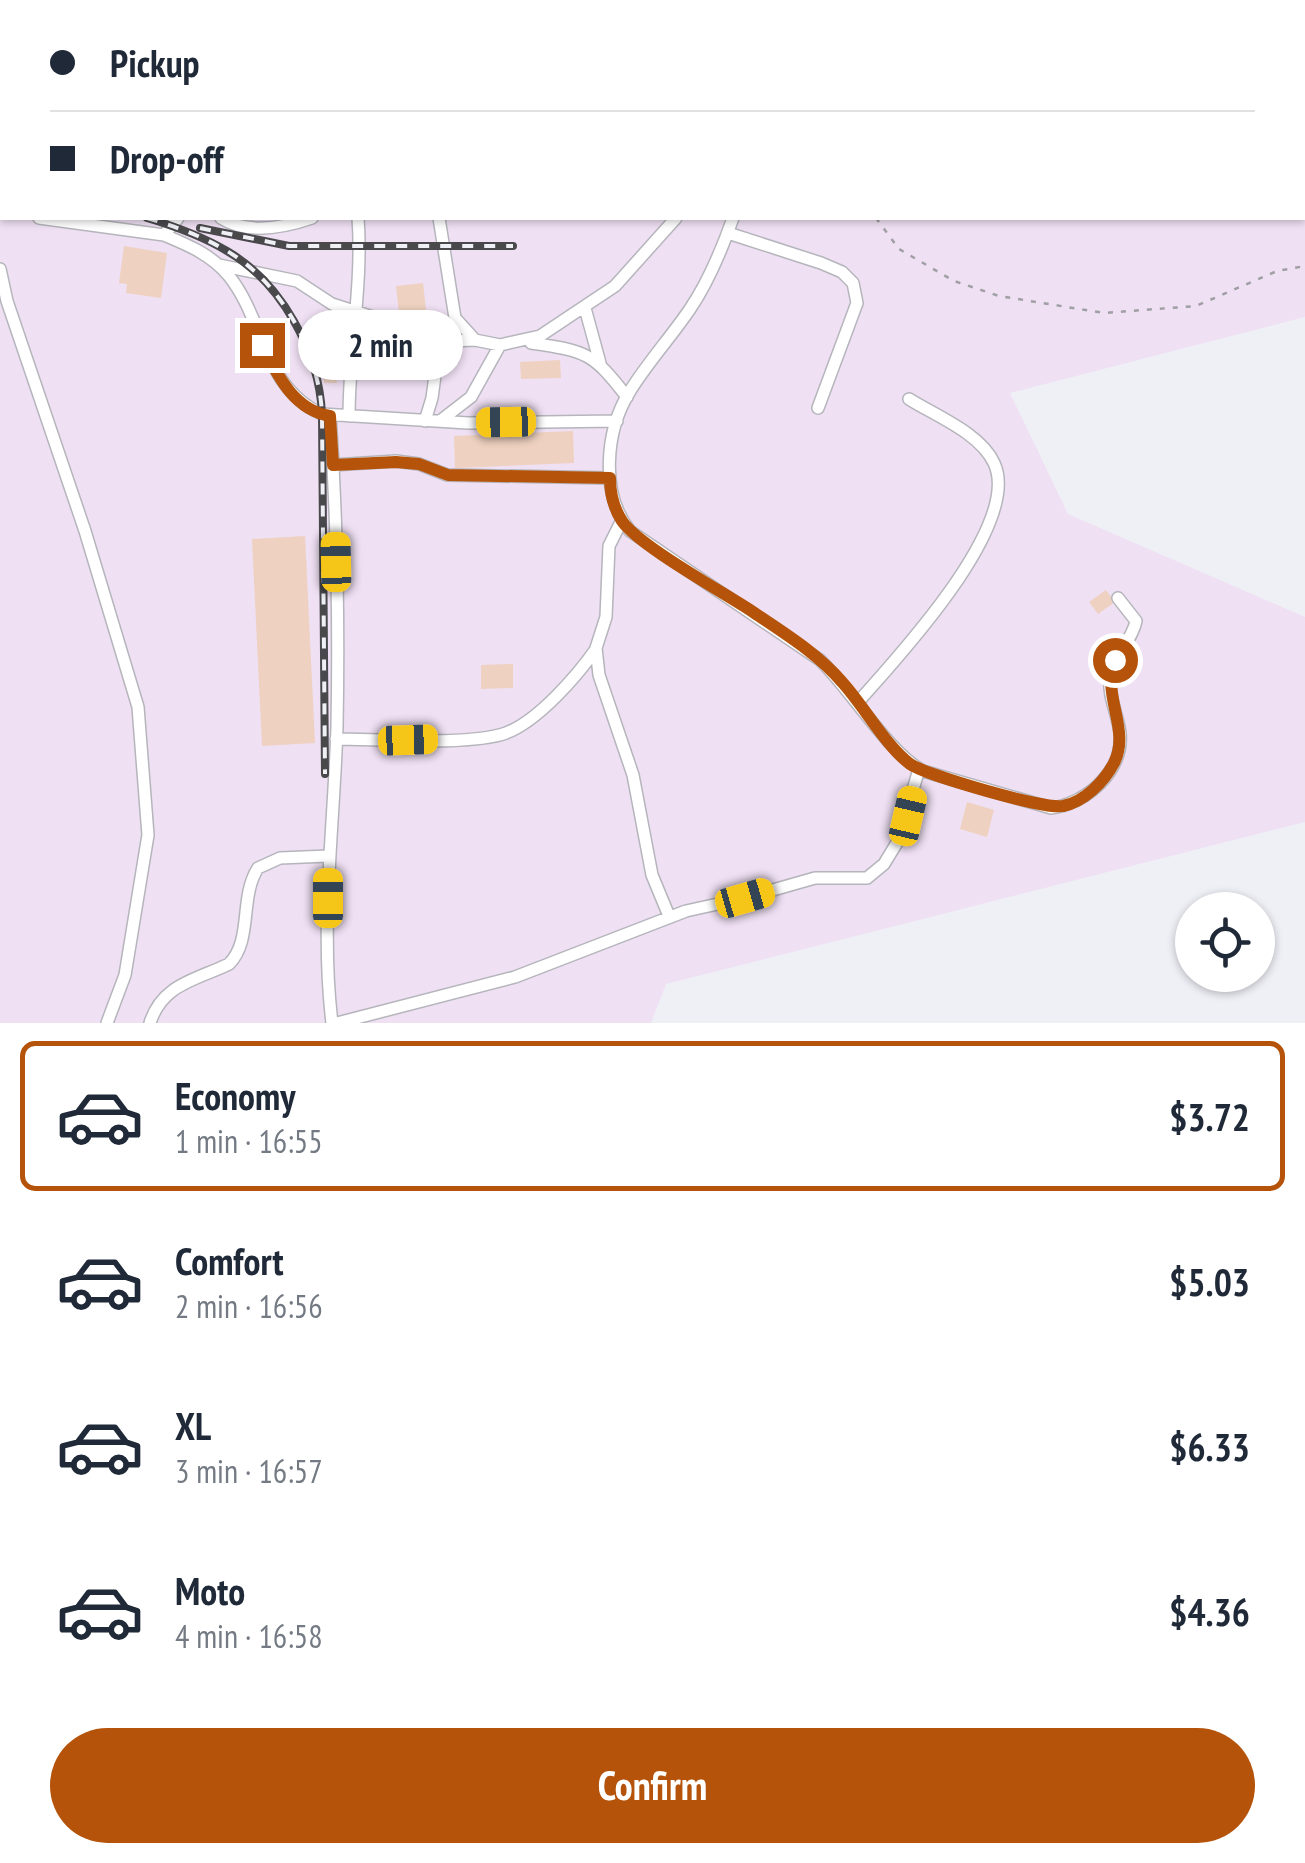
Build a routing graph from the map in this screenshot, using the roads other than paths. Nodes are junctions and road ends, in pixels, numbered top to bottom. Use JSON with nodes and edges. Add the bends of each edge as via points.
{"nodes":[{"id":1,"x":450,"y":0,"type":"edge"},
{"id":2,"x":534,"y":0,"type":"edge"},
{"id":3,"x":666,"y":0,"type":"edge"},
{"id":4,"x":806,"y":0,"type":"edge"},
{"id":5,"x":53,"y":220,"type":"edge"},
{"id":6,"x":176,"y":220,"type":"edge"},
{"id":7,"x":224,"y":220,"type":"edge"},
{"id":8,"x":306,"y":220,"type":"edge"},
{"id":9,"x":358,"y":220,"type":"edge"},
{"id":10,"x":440,"y":220,"type":"edge"},
{"id":11,"x":674,"y":220,"type":"edge"},
{"id":12,"x":732,"y":220,"type":"edge"},
{"id":13,"x":728,"y":233,"type":"junction"},
{"id":14,"x":164,"y":235,"type":"junction"},
{"id":15,"x":219,"y":265,"type":"junction"},
{"id":16,"x":0,"y":268,"type":"edge"},
{"id":17,"x":586,"y":308,"type":"junction"},
{"id":18,"x":354,"y":310,"type":"junction"},
{"id":19,"x":440,"y":338,"type":"junction"},
{"id":20,"x":475,"y":340,"type":"junction"},
{"id":21,"x":526,"y":342,"type":"junction"},
{"id":22,"x":500,"y":346,"type":"junction"},
{"id":23,"x":600,"y":363,"type":"junction"},
{"id":24,"x":626,"y":397,"type":"junction"},
{"id":25,"x":909,"y":400,"type":"dead end"},
{"id":26,"x":818,"y":408,"type":"dead end"},
{"id":27,"x":330,"y":416,"type":"junction"},
{"id":28,"x":349,"y":416,"type":"junction"},
{"id":29,"x":425,"y":421,"type":"junction"},
{"id":30,"x":617,"y":421,"type":"junction"},
{"id":31,"x":440,"y":422,"type":"junction"},
{"id":32,"x":333,"y":465,"type":"junction"},
{"id":33,"x":610,"y":478,"type":"junction"},
{"id":34,"x":622,"y":520,"type":"junction"},
{"id":35,"x":1118,"y":598,"type":"dead end"},
{"id":36,"x":596,"y":648,"type":"junction"},
{"id":37,"x":859,"y":702,"type":"junction"},
{"id":38,"x":336,"y":739,"type":"junction"},
{"id":39,"x":919,"y":769,"type":"junction"},
{"id":40,"x":328,"y":856,"type":"junction"},
{"id":41,"x":669,"y":916,"type":"junction"},
{"id":42,"x":107,"y":1023,"type":"edge"},
{"id":43,"x":150,"y":1023,"type":"edge"},
{"id":44,"x":334,"y":1023,"type":"edge"}],
"edges":[{"from":1,"to":2,"type":"lane"},
{"from":3,"to":4,"type":"lane"},
{"from":5,"to":14,"type":"lane"},
{"from":6,"to":14,"type":"lane"},
{"from":7,"to":8,"type":"lane","via":[[256,228]]},
{"from":9,"to":18,"type":"lane"},
{"from":10,"to":20,"type":"lane","via":[[455,318]]},
{"from":11,"to":17,"type":"lane"},
{"from":12,"to":13,"type":"lane"},
{"from":13,"to":24,"type":"lane","via":[[691,308]]},
{"from":13,"to":26,"type":"lane","via":[[821,263],[853,283],[856,302]]},
{"from":14,"to":15,"type":"lane"},
{"from":15,"to":18,"type":"lane","via":[[297,282]]},
{"from":15,"to":27,"type":"lane","via":[[239,291],[279,378],[302,403]]},
{"from":16,"to":42,"type":"lane","via":[[138,707],[148,835],[125,975]]},
{"from":17,"to":21,"type":"lane"},
{"from":17,"to":23,"type":"lane"},
{"from":18,"to":19,"type":"lane"},
{"from":18,"to":28,"type":"lane"},
{"from":19,"to":20,"type":"lane"},
{"from":19,"to":29,"type":"lane"},
{"from":20,"to":22,"type":"lane"},
{"from":21,"to":22,"type":"lane"},
{"from":21,"to":23,"type":"lane","via":[[580,352]]},
{"from":22,"to":31,"type":"lane","via":[[471,397]]},
{"from":23,"to":24,"type":"lane"},
{"from":24,"to":30,"type":"lane"},
{"from":25,"to":37,"type":"lane","via":[[976,442],[994,464],[998,485],[969,565]]},
{"from":27,"to":28,"type":"lane"},
{"from":27,"to":32,"type":"lane"},
{"from":28,"to":29,"type":"lane"},
{"from":29,"to":31,"type":"lane"},
{"from":30,"to":31,"type":"lane"},
{"from":30,"to":33,"type":"lane"},
{"from":32,"to":33,"type":"lane","via":[[396,462],[448,475]]},
{"from":32,"to":38,"type":"lane"},
{"from":33,"to":34,"type":"lane"},
{"from":34,"to":36,"type":"lane","via":[[609,546],[606,617]]},
{"from":34,"to":37,"type":"lane","via":[[792,638]]},
{"from":35,"to":39,"type":"lane","via":[[1136,626],[1111,669],[1120,740],[1114,764],[1097,786],[1051,808]]},
{"from":36,"to":38,"type":"lane","via":[[556,695],[504,734]]},
{"from":36,"to":41,"type":"lane","via":[[633,775],[652,875]]},
{"from":37,"to":39,"type":"lane"},
{"from":38,"to":40,"type":"lane"},
{"from":39,"to":41,"type":"lane","via":[[898,841],[873,874],[860,880],[814,878]]},
{"from":40,"to":43,"type":"lane","via":[[280,858],[258,868],[236,957],[171,990]]},
{"from":40,"to":44,"type":"lane"},
{"from":41,"to":44,"type":"lane","via":[[515,976]]}]}
